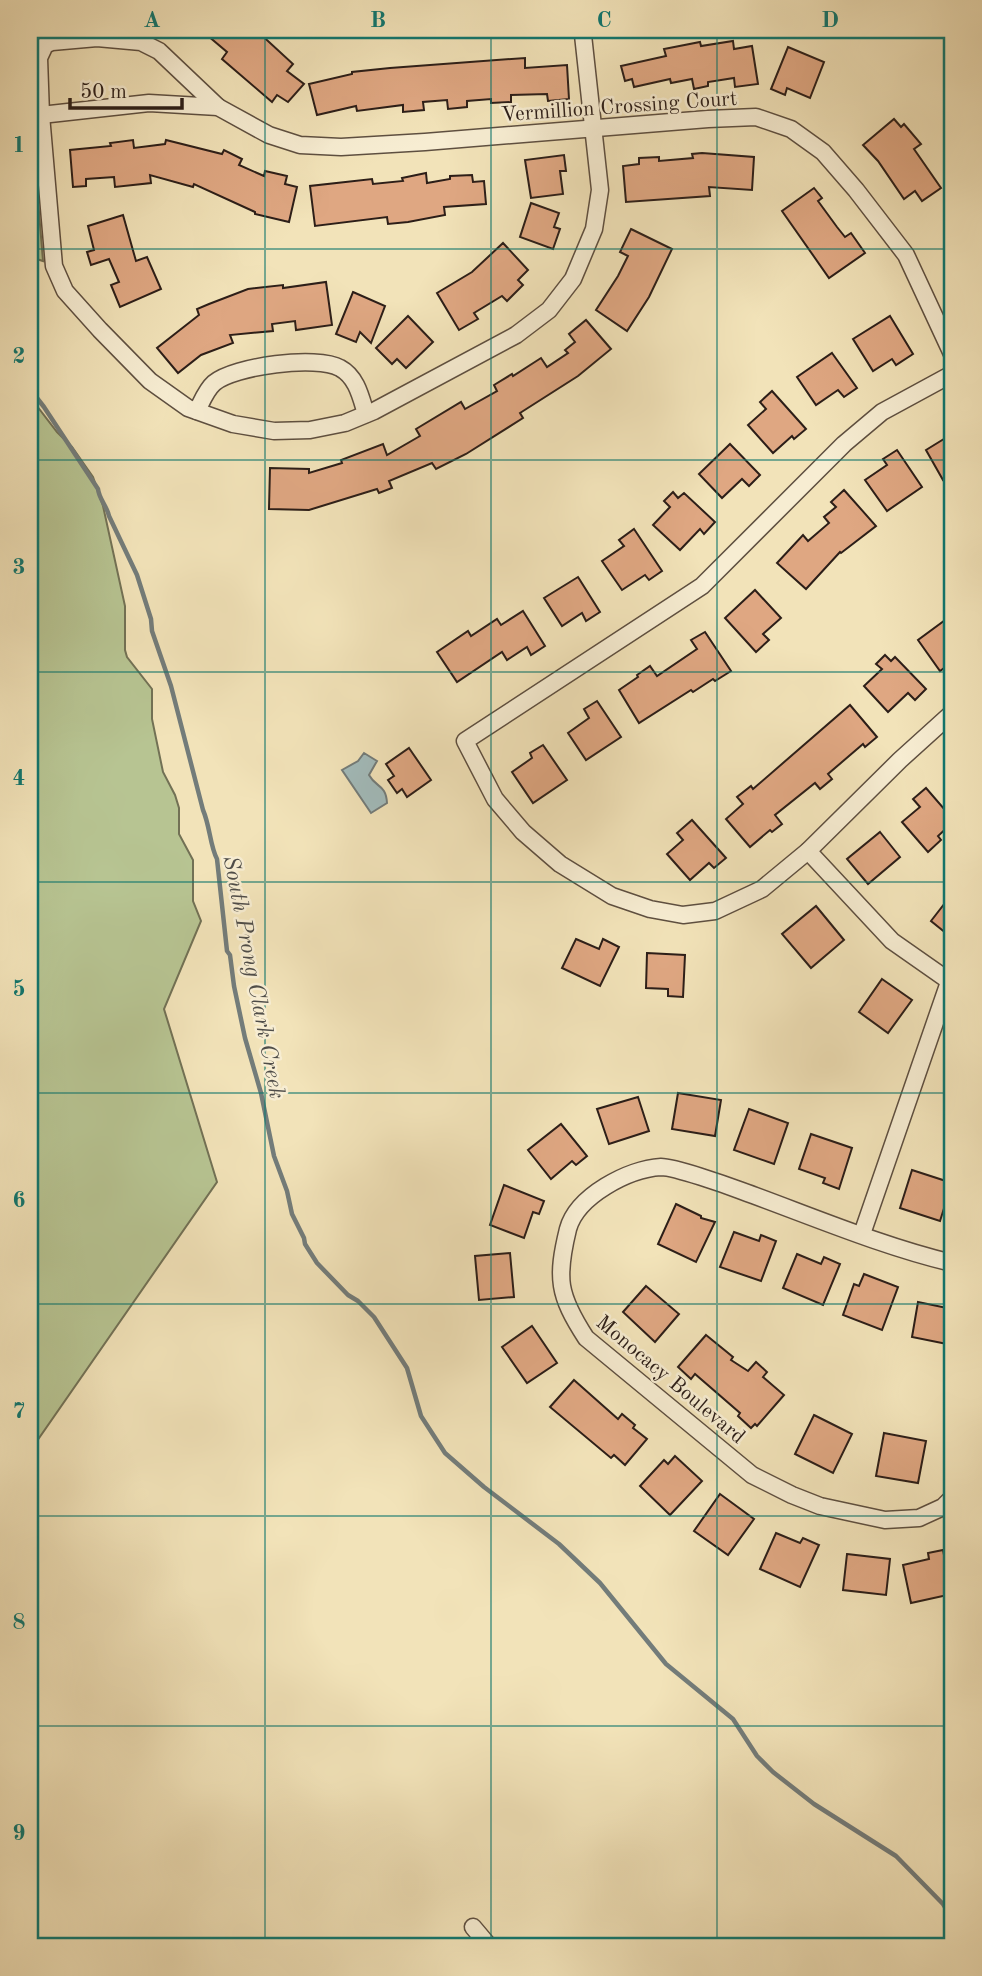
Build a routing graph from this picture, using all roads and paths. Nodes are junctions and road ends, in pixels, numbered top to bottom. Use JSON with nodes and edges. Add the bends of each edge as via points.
{"nodes":[{"id":1,"x":583,"y":35,"type":"dead end"},
{"id":2,"x":218,"y":107,"type":"junction"},
{"id":3,"x":41,"y":115,"type":"junction"},
{"id":4,"x":594,"y":127,"type":"junction"},
{"id":5,"x":952,"y":354,"type":"edge"},
{"id":6,"x":952,"y":374,"type":"edge"},
{"id":7,"x":197,"y":411,"type":"junction"},
{"id":8,"x":366,"y":414,"type":"junction"},
{"id":9,"x":952,"y":713,"type":"edge"},
{"id":10,"x":808,"y":851,"type":"junction"},
{"id":11,"x":951,"y":983,"type":"edge"},
{"id":12,"x":862,"y":1234,"type":"junction"},
{"id":13,"x":952,"y":1263,"type":"edge"},
{"id":14,"x":952,"y":1499,"type":"edge"},
{"id":15,"x":473,"y":1927,"type":"dead end"},
{"id":16,"x":489,"y":1946,"type":"edge"}],
"edges":[{"from":1,"to":4,"type":"street"},
{"from":2,"to":3,"type":"street","name":"Vermillion Crossing Court","via":[[149,103]]},
{"from":2,"to":3,"type":"street","name":"Vermillion Crossing Court","via":[[159,51],[141,42],[97,38],[45,45],[39,58]]},
{"from":2,"to":4,"type":"street","name":"Vermillion Crossing Court","via":[[268,135],[300,145],[425,142]]},
{"from":3,"to":7,"type":"street","via":[[54,266],[65,291],[149,381]]},
{"from":4,"to":5,"type":"street","name":"Vermillion Crossing Court","via":[[756,117],[791,129],[823,152],[906,256]]},
{"from":4,"to":8,"type":"street","via":[[600,190],[594,229],[573,279],[550,310],[516,335]]},
{"from":6,"to":10,"type":"street","via":[[882,412],[844,444],[702,586],[465,741],[495,799],[523,832],[560,864],[612,895],[650,909],[683,915],[715,911],[762,889]]},
{"from":7,"to":8,"type":"street","via":[[233,424],[274,431],[310,430]]},
{"from":7,"to":8,"type":"street","via":[[219,380],[252,369],[306,362],[341,368],[355,382]]},
{"from":9,"to":10,"type":"street"},
{"from":10,"to":11,"type":"street","via":[[891,941]]},
{"from":11,"to":12,"type":"street"},
{"from":12,"to":13,"type":"street","name":"Monocacy Boulevard"},
{"from":12,"to":14,"type":"street","name":"Monocacy Boulevard","via":[[724,1184],[662,1167],[625,1175],[593,1195],[570,1222],[559,1263],[562,1288],[572,1317],[586,1338],[752,1475],[820,1506],[885,1520],[919,1518]]},
{"from":15,"to":16,"type":"street"}]}
